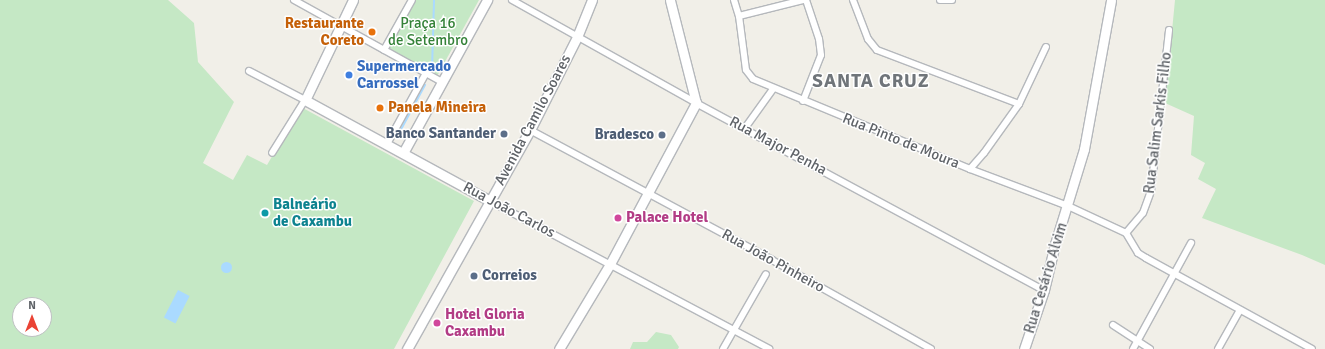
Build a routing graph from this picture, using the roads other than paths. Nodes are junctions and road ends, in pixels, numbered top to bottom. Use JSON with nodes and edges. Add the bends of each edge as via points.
{"nodes":[{"id":1,"x":294,"y":0,"type":"edge"},
{"id":2,"x":353,"y":0,"type":"edge"},
{"id":3,"x":412,"y":0,"type":"edge"},
{"id":4,"x":487,"y":0,"type":"edge"},
{"id":5,"x":512,"y":0,"type":"edge"},
{"id":6,"x":592,"y":0,"type":"edge"},
{"id":7,"x":670,"y":0,"type":"edge"},
{"id":8,"x":734,"y":0,"type":"edge"},
{"id":9,"x":805,"y":0,"type":"edge"},
{"id":10,"x":853,"y":0,"type":"edge"},
{"id":11,"x":940,"y":0,"type":"edge"},
{"id":12,"x":952,"y":0,"type":"edge"},
{"id":13,"x":1111,"y":0,"type":"edge"},
{"id":14,"x":739,"y":16,"type":"junction"},
{"id":15,"x":341,"y":26,"type":"junction"},
{"id":16,"x":1170,"y":30,"type":"dead end"},
{"id":17,"x":577,"y":37,"type":"junction"},
{"id":18,"x":1046,"y":47,"type":"dead end"},
{"id":19,"x":384,"y":50,"type":"junction"},
{"id":20,"x":249,"y":71,"type":"dead end"},
{"id":21,"x":426,"y":74,"type":"junction"},
{"id":22,"x":442,"y":82,"type":"junction"},
{"id":23,"x":773,"y":89,"type":"junction"},
{"id":24,"x":305,"y":100,"type":"junction"},
{"id":25,"x":803,"y":101,"type":"junction"},
{"id":26,"x":696,"y":103,"type":"junction"},
{"id":27,"x":1018,"y":104,"type":"junction"},
{"id":28,"x":745,"y":128,"type":"junction"},
{"id":29,"x":530,"y":130,"type":"junction"},
{"id":30,"x":387,"y":144,"type":"junction"},
{"id":31,"x":272,"y":153,"type":"dead end"},
{"id":32,"x":403,"y":153,"type":"junction"},
{"id":33,"x":970,"y":169,"type":"junction"},
{"id":34,"x":647,"y":194,"type":"junction"},
{"id":35,"x":490,"y":200,"type":"junction"},
{"id":36,"x":1068,"y":206,"type":"junction"},
{"id":37,"x":1126,"y":233,"type":"junction"},
{"id":38,"x":1191,"y":244,"type":"dead end"},
{"id":39,"x":610,"y":264,"type":"junction"},
{"id":40,"x":766,"y":274,"type":"dead end"},
{"id":41,"x":1175,"y":274,"type":"junction"},
{"id":42,"x":1044,"y":290,"type":"junction"},
{"id":43,"x":1240,"y":310,"type":"junction"},
{"id":44,"x":1113,"y":325,"type":"dead end"},
{"id":45,"x":733,"y":330,"type":"junction"},
{"id":46,"x":1137,"y":342,"type":"junction"},
{"id":47,"x":407,"y":349,"type":"edge"},
{"id":48,"x":559,"y":349,"type":"edge"},
{"id":49,"x":723,"y":349,"type":"edge"},
{"id":50,"x":769,"y":349,"type":"edge"},
{"id":51,"x":931,"y":349,"type":"edge"},
{"id":52,"x":1024,"y":349,"type":"edge"},
{"id":53,"x":1134,"y":349,"type":"edge"},
{"id":54,"x":1150,"y":349,"type":"edge"},
{"id":55,"x":1218,"y":349,"type":"edge"},
{"id":56,"x":1312,"y":349,"type":"edge"}],
"edges":[{"from":1,"to":15,"type":"street"},
{"from":2,"to":15,"type":"street"},
{"from":3,"to":19,"type":"street"},
{"from":4,"to":22,"type":"street"},
{"from":5,"to":17,"type":"street","name":"Rua Major Penha"},
{"from":6,"to":17,"type":"street","name":"Avenida Camilo Soares"},
{"from":7,"to":26,"type":"street"},
{"from":8,"to":14,"type":"street","name":"Rua Pinto de Moura"},
{"from":9,"to":14,"type":"street"},
{"from":9,"to":25,"type":"street","via":[[819,39],[821,55]]},
{"from":10,"to":27,"type":"street","via":[[868,39],[877,50]]},
{"from":11,"to":12,"type":"street"},
{"from":13,"to":36,"type":"street","name":"Rua Cesário Alvim","via":[[1084,148]]},
{"from":14,"to":23,"type":"street","name":"Rua Pinto de Moura","via":[[746,70],[753,79]]},
{"from":15,"to":19,"type":"street"},
{"from":15,"to":24,"type":"street"},
{"from":16,"to":37,"type":"street","name":"Rua Salim Sarkis Filho","via":[[1151,192],[1143,213]]},
{"from":17,"to":26,"type":"street","name":"Rua Major Penha"},
{"from":17,"to":29,"type":"street","name":"Avenida Camilo Soares"},
{"from":18,"to":27,"type":"street"},
{"from":19,"to":21,"type":"street"},
{"from":20,"to":24,"type":"street","name":"Rua João Carlos"},
{"from":21,"to":22,"type":"street"},
{"from":21,"to":30,"type":"street"},
{"from":22,"to":32,"type":"street"},
{"from":23,"to":25,"type":"street","name":"Rua Pinto de Moura"},
{"from":23,"to":28,"type":"street"},
{"from":24,"to":30,"type":"street","name":"Rua João Carlos"},
{"from":24,"to":31,"type":"street"},
{"from":25,"to":33,"type":"street","name":"Rua Pinto de Moura"},
{"from":26,"to":28,"type":"street","name":"Rua Major Penha"},
{"from":26,"to":34,"type":"street"},
{"from":27,"to":33,"type":"street"},
{"from":28,"to":42,"type":"street","name":"Rua Major Penha"},
{"from":29,"to":34,"type":"street","name":"Rua João Pinheiro"},
{"from":29,"to":35,"type":"street","name":"Avenida Camilo Soares"},
{"from":30,"to":32,"type":"street","name":"Rua João Carlos"},
{"from":32,"to":35,"type":"street","name":"Rua João Carlos"},
{"from":33,"to":36,"type":"street","name":"Rua Pinto de Moura"},
{"from":34,"to":39,"type":"street"},
{"from":34,"to":51,"type":"street","name":"Rua João Pinheiro"},
{"from":35,"to":39,"type":"street","name":"Rua João Carlos"},
{"from":35,"to":47,"type":"street","name":"Avenida Camilo Soares"},
{"from":36,"to":37,"type":"street","name":"Rua Pinto de Moura"},
{"from":36,"to":42,"type":"street","name":"Rua Cesário Alvim","via":[[1055,244]]},
{"from":37,"to":41,"type":"street","via":[[1138,253]]},
{"from":38,"to":41,"type":"street"},
{"from":39,"to":45,"type":"street","name":"Rua João Carlos"},
{"from":39,"to":48,"type":"street"},
{"from":40,"to":45,"type":"street"},
{"from":41,"to":43,"type":"street"},
{"from":41,"to":46,"type":"street"},
{"from":42,"to":52,"type":"street","name":"Rua Cesário Alvim"},
{"from":43,"to":55,"type":"street"},
{"from":43,"to":56,"type":"street"},
{"from":44,"to":46,"type":"street"},
{"from":45,"to":49,"type":"street"},
{"from":45,"to":50,"type":"street","name":"Rua João Carlos"},
{"from":46,"to":53,"type":"street"},
{"from":46,"to":54,"type":"street"}]}
